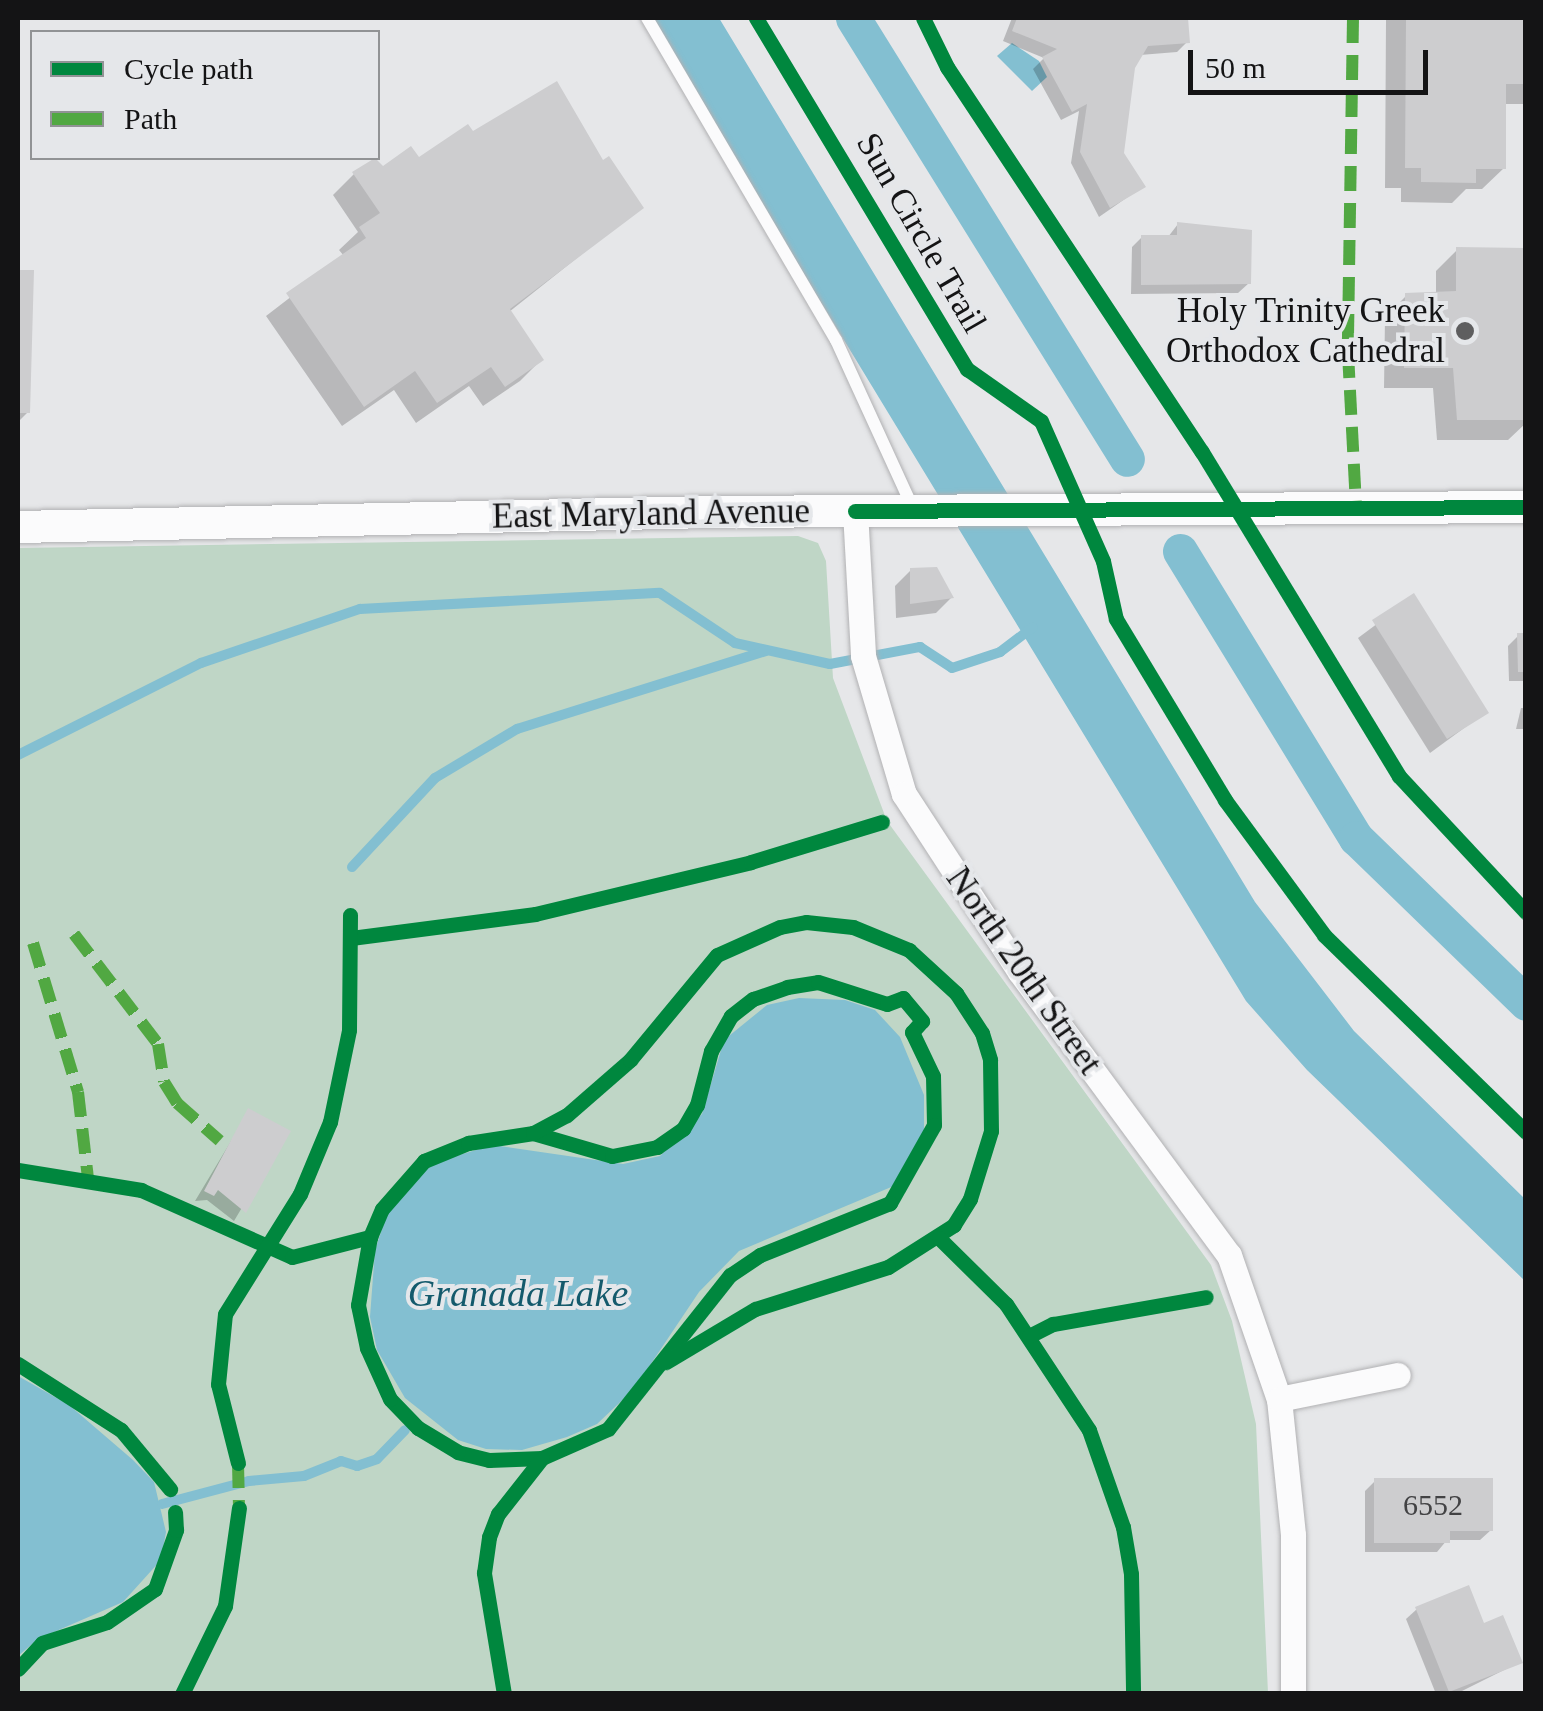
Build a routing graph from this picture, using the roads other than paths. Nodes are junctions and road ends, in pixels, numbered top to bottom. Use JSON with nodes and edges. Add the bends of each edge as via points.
{"nodes":[{"id":1,"x":646,"y":18,"type":"edge"},
{"id":2,"x":1526,"y":506,"type":"edge"},
{"id":3,"x":930,"y":510,"type":"junction"},
{"id":4,"x":855,"y":511,"type":"junction"},
{"id":5,"x":18,"y":526,"type":"edge"},
{"id":6,"x":1398,"y":1375,"type":"dead end"},
{"id":7,"x":1280,"y":1399,"type":"junction"},
{"id":8,"x":1294,"y":1694,"type":"edge"}],
"edges":[{"from":1,"to":3,"type":"lane"},
{"from":2,"to":3,"type":"street","name":"East Maryland Avenue"},
{"from":3,"to":4,"type":"street","name":"East Maryland Avenue"},
{"from":4,"to":5,"type":"street","name":"East Maryland Avenue"},
{"from":4,"to":7,"type":"street","name":"North 20th Street","via":[[863,656],[904,794],[1020,972],[1229,1256]]},
{"from":6,"to":7,"type":"street"},
{"from":7,"to":8,"type":"street","name":"North 20th Street","via":[[1293,1535]]}]}
